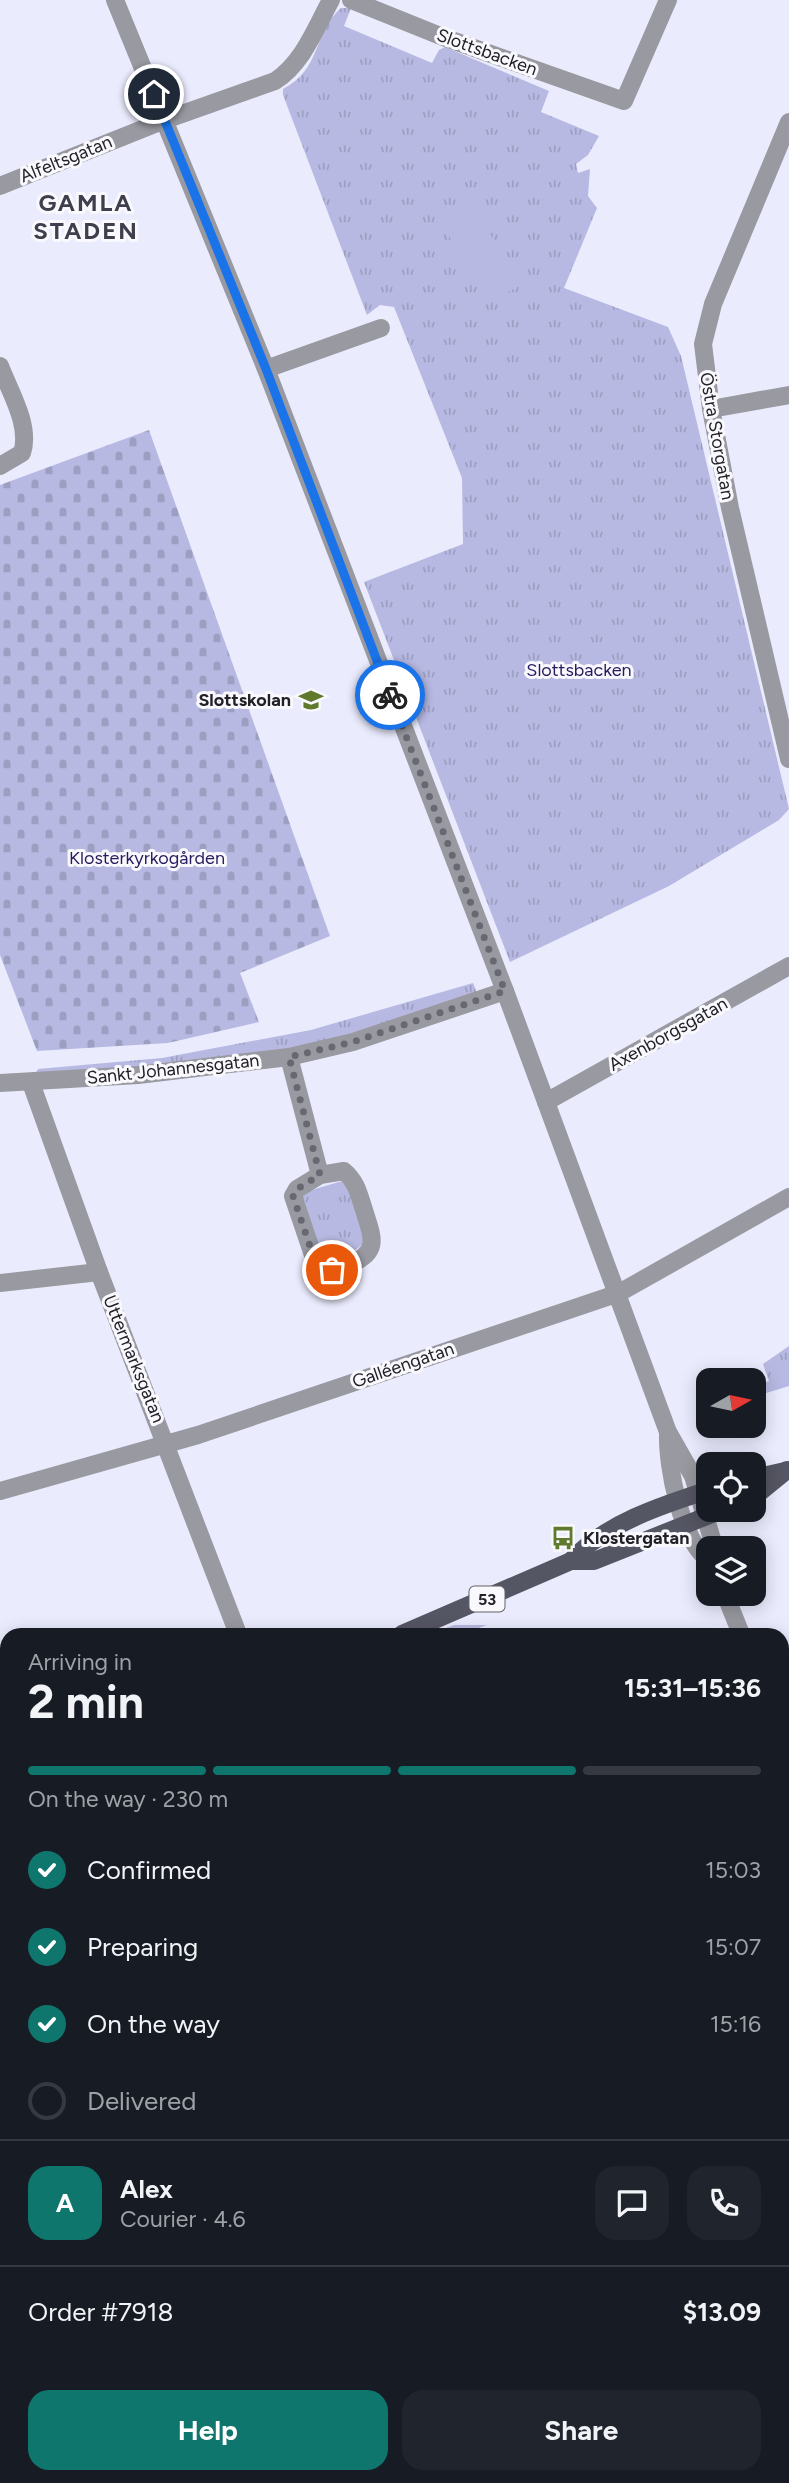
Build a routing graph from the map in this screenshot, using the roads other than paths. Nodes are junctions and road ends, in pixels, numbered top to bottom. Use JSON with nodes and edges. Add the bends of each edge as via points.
{"nodes":[{"id":1,"x":115,"y":0,"type":"edge"},
{"id":2,"x":331,"y":0,"type":"edge"},
{"id":3,"x":351,"y":0,"type":"edge"},
{"id":4,"x":668,"y":0,"type":"edge"},
{"id":5,"x":165,"y":120,"type":"junction"},
{"id":6,"x":789,"y":122,"type":"edge"},
{"id":7,"x":0,"y":186,"type":"edge"},
{"id":8,"x":381,"y":328,"type":"dead end"},
{"id":9,"x":0,"y":366,"type":"edge"},
{"id":10,"x":266,"y":369,"type":"junction"},
{"id":11,"x":789,"y":395,"type":"edge"},
{"id":12,"x":711,"y":409,"type":"junction"},
{"id":13,"x":0,"y":466,"type":"edge"},
{"id":14,"x":789,"y":759,"type":"edge"},
{"id":15,"x":789,"y":966,"type":"edge"},
{"id":16,"x":505,"y":991,"type":"junction"},
{"id":17,"x":289,"y":1057,"type":"junction"},
{"id":18,"x":0,"y":1083,"type":"edge"},
{"id":19,"x":31,"y":1083,"type":"junction"},
{"id":20,"x":546,"y":1102,"type":"junction"},
{"id":21,"x":320,"y":1175,"type":"junction"},
{"id":22,"x":789,"y":1197,"type":"edge"},
{"id":23,"x":99,"y":1272,"type":"junction"},
{"id":24,"x":0,"y":1283,"type":"edge"},
{"id":25,"x":619,"y":1293,"type":"junction"},
{"id":26,"x":668,"y":1432,"type":"junction"},
{"id":27,"x":167,"y":1443,"type":"junction"},
{"id":28,"x":788,"y":1470,"type":"edge"},
{"id":29,"x":766,"y":1475,"type":"edge"},
{"id":30,"x":696,"y":1481,"type":"edge"},
{"id":31,"x":766,"y":1487,"type":"edge"},
{"id":32,"x":0,"y":1491,"type":"edge"},
{"id":33,"x":696,"y":1494,"type":"edge"},
{"id":34,"x":678,"y":1500,"type":"junction"},
{"id":35,"x":696,"y":1520,"type":"edge"},
{"id":36,"x":685,"y":1524,"type":"junction"},
{"id":37,"x":696,"y":1546,"type":"edge"},
{"id":38,"x":571,"y":1561,"type":"junction"},
{"id":39,"x":730,"y":1606,"type":"edge"},
{"id":40,"x":237,"y":1628,"type":"edge"},
{"id":41,"x":416,"y":1628,"type":"edge"},
{"id":42,"x":739,"y":1628,"type":"edge"}],
"edges":[{"from":1,"to":5,"type":"street"},
{"from":2,"to":5,"type":"street","name":"Alfeltsgatan","via":[[291,71],[275,81]]},
{"from":3,"to":4,"type":"street","name":"Slottsbacken","via":[[624,101]]},
{"from":5,"to":7,"type":"street","name":"Alfeltsgatan"},
{"from":5,"to":10,"type":"street"},
{"from":6,"to":12,"type":"street","name":"Östra Storgatan","via":[[706,326],[704,363]]},
{"from":8,"to":10,"type":"street"},
{"from":9,"to":13,"type":"street","via":[[25,444],[22,453]]},
{"from":10,"to":16,"type":"street"},
{"from":11,"to":12,"type":"street"},
{"from":12,"to":14,"type":"street","name":"Östra Storgatan"},
{"from":15,"to":20,"type":"street","name":"Axenborgsgatan"},
{"from":16,"to":17,"type":"street","name":"Sankt Johannesgatan","via":[[353,1042]]},
{"from":16,"to":20,"type":"street"},
{"from":17,"to":19,"type":"street","name":"Sankt Johannesgatan"},
{"from":17,"to":21,"type":"street"},
{"from":18,"to":19,"type":"street","name":"Sankt Johannesgatan"},
{"from":19,"to":23,"type":"street","name":"Uttermarksgatan"},
{"from":20,"to":25,"type":"street"},
{"from":21,"to":21,"type":"street","via":[[293,1196],[314,1258],[323,1269],[332,1270],[370,1253],[373,1238],[354,1180],[344,1171]]},
{"from":22,"to":25,"type":"street","name":"Galléengatan"},
{"from":23,"to":24,"type":"street"},
{"from":23,"to":27,"type":"street","name":"Uttermarksgatan"},
{"from":25,"to":26,"type":"street"},
{"from":25,"to":27,"type":"street","name":"Galléengatan"},
{"from":26,"to":30,"type":"street"},
{"from":26,"to":34,"type":"street"},
{"from":27,"to":32,"type":"street","name":"Galléengatan"},
{"from":27,"to":40,"type":"street","name":"Uttermarksgatan"},
{"from":28,"to":29,"type":"main road"},
{"from":28,"to":31,"type":"main road"},
{"from":33,"to":34,"type":"main road","number":"53"},
{"from":34,"to":36,"type":"street"},
{"from":34,"to":38,"type":"main road","number":"53","via":[[587,1543]]},
{"from":35,"to":36,"type":"main road","number":"53"},
{"from":36,"to":37,"type":"street"},
{"from":36,"to":38,"type":"main road","number":"53","via":[[594,1560]]},
{"from":38,"to":41,"type":"main road","number":"53"},
{"from":39,"to":42,"type":"street"}]}
